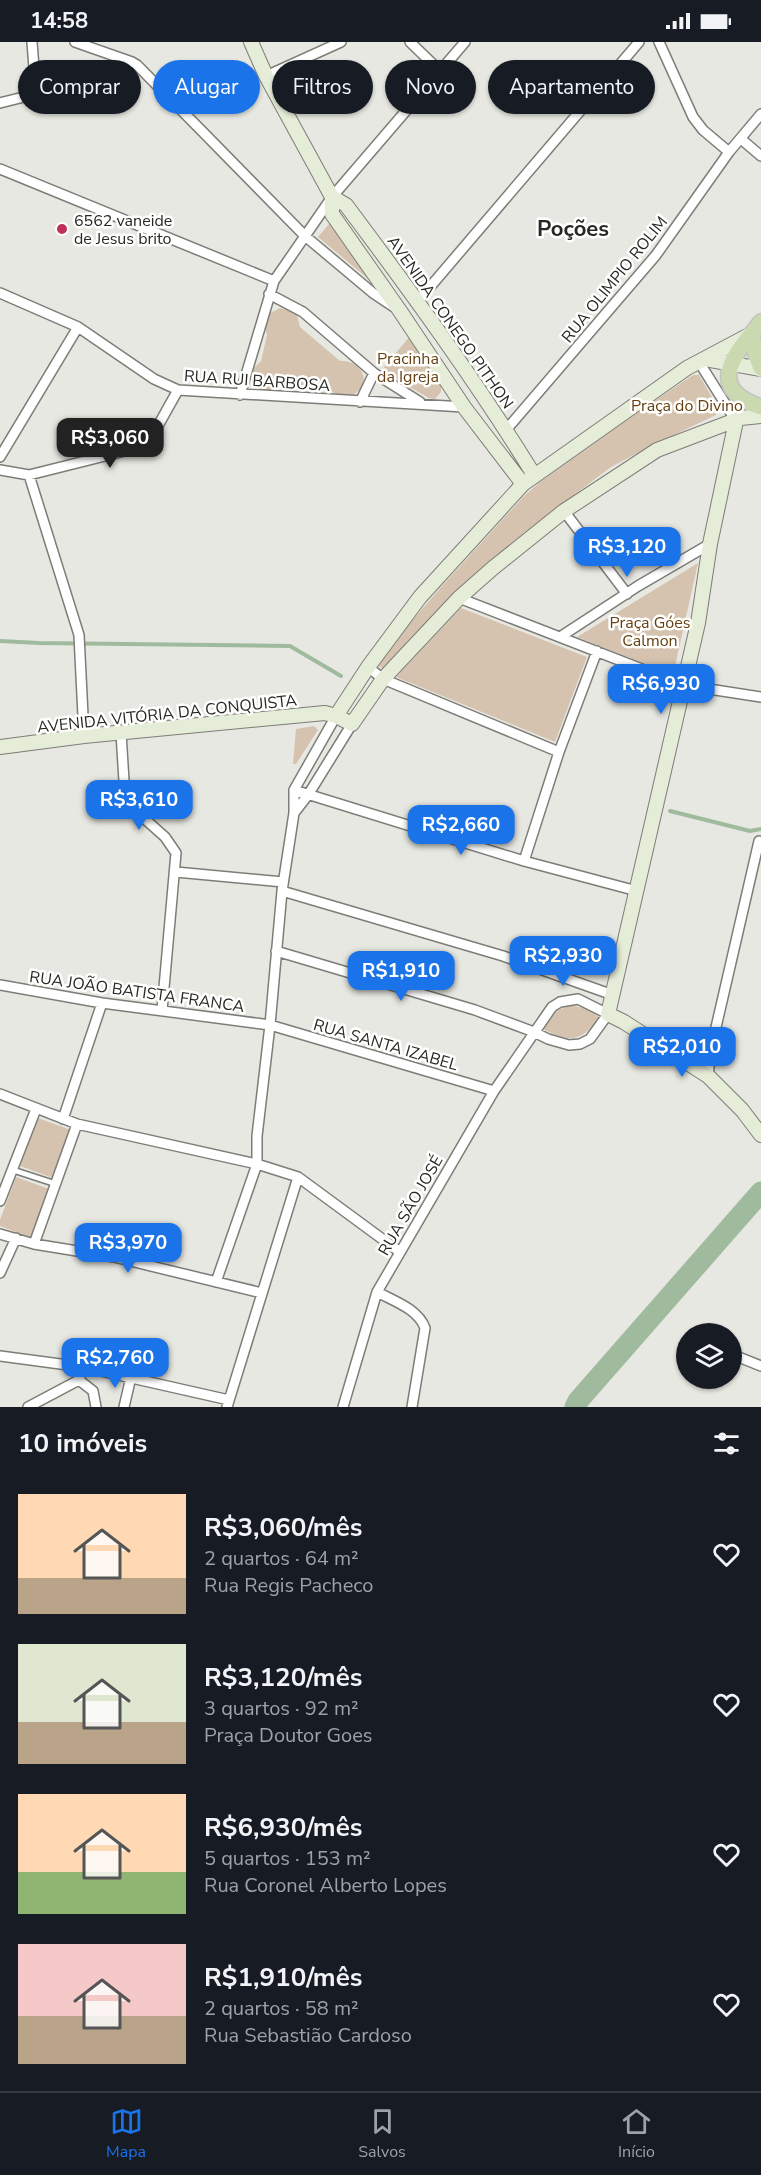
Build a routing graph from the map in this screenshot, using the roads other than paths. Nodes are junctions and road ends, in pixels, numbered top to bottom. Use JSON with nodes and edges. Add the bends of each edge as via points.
{"nodes":[{"id":1,"x":32,"y":42,"type":"edge"},
{"id":2,"x":75,"y":42,"type":"edge"},
{"id":3,"x":251,"y":42,"type":"edge"},
{"id":4,"x":341,"y":42,"type":"edge"},
{"id":5,"x":410,"y":42,"type":"edge"},
{"id":6,"x":465,"y":42,"type":"edge"},
{"id":7,"x":639,"y":42,"type":"edge"},
{"id":8,"x":659,"y":42,"type":"edge"},
{"id":9,"x":33,"y":60,"type":"edge"},
{"id":10,"x":126,"y":60,"type":"edge"},
{"id":11,"x":429,"y":60,"type":"edge"},
{"id":12,"x":449,"y":60,"type":"edge"},
{"id":13,"x":141,"y":71,"type":"edge"},
{"id":14,"x":266,"y":76,"type":"junction"},
{"id":15,"x":18,"y":98,"type":"edge"},
{"id":16,"x":0,"y":103,"type":"edge"},
{"id":17,"x":403,"y":114,"type":"edge"},
{"id":18,"x":761,"y":114,"type":"edge"},
{"id":19,"x":741,"y":139,"type":"junction"},
{"id":20,"x":729,"y":152,"type":"junction"},
{"id":21,"x":761,"y":156,"type":"edge"},
{"id":22,"x":0,"y":169,"type":"edge"},
{"id":23,"x":332,"y":197,"type":"junction"},
{"id":24,"x":305,"y":236,"type":"junction"},
{"id":25,"x":274,"y":281,"type":"junction"},
{"id":26,"x":0,"y":293,"type":"edge"},
{"id":27,"x":269,"y":294,"type":"junction"},
{"id":28,"x":418,"y":301,"type":"junction"},
{"id":29,"x":400,"y":311,"type":"junction"},
{"id":30,"x":78,"y":327,"type":"junction"},
{"id":31,"x":756,"y":328,"type":"edge"},
{"id":32,"x":702,"y":360,"type":"junction"},
{"id":33,"x":731,"y":362,"type":"junction"},
{"id":34,"x":761,"y":368,"type":"edge"},
{"id":35,"x":374,"y":373,"type":"junction"},
{"id":36,"x":178,"y":390,"type":"junction"},
{"id":37,"x":240,"y":395,"type":"junction"},
{"id":38,"x":360,"y":402,"type":"junction"},
{"id":39,"x":423,"y":404,"type":"junction"},
{"id":40,"x":464,"y":407,"type":"junction"},
{"id":41,"x":759,"y":407,"type":"edge"},
{"id":42,"x":739,"y":420,"type":"junction"},
{"id":43,"x":506,"y":430,"type":"junction"},
{"id":44,"x":0,"y":457,"type":"edge"},
{"id":45,"x":0,"y":470,"type":"edge"},
{"id":46,"x":29,"y":475,"type":"junction"},
{"id":47,"x":528,"y":479,"type":"junction"},
{"id":48,"x":564,"y":511,"type":"junction"},
{"id":49,"x":710,"y":544,"type":"junction"},
{"id":50,"x":627,"y":594,"type":"junction"},
{"id":51,"x":459,"y":598,"type":"junction"},
{"id":52,"x":560,"y":637,"type":"junction"},
{"id":53,"x":597,"y":651,"type":"junction"},
{"id":54,"x":368,"y":667,"type":"junction"},
{"id":55,"x":383,"y":679,"type":"junction"},
{"id":56,"x":683,"y":685,"type":"junction"},
{"id":57,"x":761,"y":697,"type":"edge"},
{"id":58,"x":336,"y":716,"type":"junction"},
{"id":59,"x":352,"y":723,"type":"junction"},
{"id":60,"x":121,"y":733,"type":"junction"},
{"id":61,"x":84,"y":736,"type":"junction"},
{"id":62,"x":0,"y":747,"type":"edge"},
{"id":63,"x":560,"y":752,"type":"junction"},
{"id":64,"x":294,"y":790,"type":"junction"},
{"id":65,"x":308,"y":795,"type":"junction"},
{"id":66,"x":294,"y":813,"type":"junction"},
{"id":67,"x":759,"y":841,"type":"dead end"},
{"id":68,"x":524,"y":861,"type":"junction"},
{"id":69,"x":176,"y":872,"type":"junction"},
{"id":70,"x":282,"y":887,"type":"junction"},
{"id":71,"x":638,"y":891,"type":"junction"},
{"id":72,"x":276,"y":951,"type":"junction"},
{"id":73,"x":0,"y":986,"type":"edge"},
{"id":74,"x":613,"y":995,"type":"junction"},
{"id":75,"x":102,"y":1004,"type":"junction"},
{"id":76,"x":162,"y":1010,"type":"junction"},
{"id":77,"x":608,"y":1014,"type":"junction"},
{"id":78,"x":270,"y":1025,"type":"junction"},
{"id":79,"x":534,"y":1032,"type":"junction"},
{"id":80,"x":708,"y":1076,"type":"junction"},
{"id":81,"x":494,"y":1091,"type":"junction"},
{"id":82,"x":0,"y":1094,"type":"edge"},
{"id":83,"x":36,"y":1109,"type":"junction"},
{"id":84,"x":63,"y":1119,"type":"junction"},
{"id":85,"x":77,"y":1124,"type":"junction"},
{"id":86,"x":761,"y":1135,"type":"edge"},
{"id":87,"x":257,"y":1164,"type":"junction"},
{"id":88,"x":12,"y":1170,"type":"junction"},
{"id":89,"x":298,"y":1177,"type":"junction"},
{"id":90,"x":56,"y":1184,"type":"junction"},
{"id":91,"x":0,"y":1201,"type":"edge"},
{"id":92,"x":0,"y":1233,"type":"edge"},
{"id":93,"x":16,"y":1238,"type":"junction"},
{"id":94,"x":34,"y":1244,"type":"junction"},
{"id":95,"x":400,"y":1252,"type":"junction"},
{"id":96,"x":0,"y":1274,"type":"edge"},
{"id":97,"x":216,"y":1282,"type":"junction"},
{"id":98,"x":377,"y":1292,"type":"junction"},
{"id":99,"x":262,"y":1293,"type":"junction"},
{"id":100,"x":0,"y":1356,"type":"edge"},
{"id":101,"x":742,"y":1358,"type":"edge"},
{"id":102,"x":761,"y":1366,"type":"edge"},
{"id":103,"x":83,"y":1367,"type":"junction"},
{"id":104,"x":131,"y":1377,"type":"junction"},
{"id":105,"x":80,"y":1380,"type":"junction"},
{"id":106,"x":228,"y":1403,"type":"edge"},
{"id":107,"x":28,"y":1407,"type":"edge"},
{"id":108,"x":96,"y":1407,"type":"edge"},
{"id":109,"x":124,"y":1407,"type":"edge"},
{"id":110,"x":343,"y":1407,"type":"edge"},
{"id":111,"x":412,"y":1407,"type":"edge"}],
"edges":[{"from":1,"to":9,"type":"street"},
{"from":2,"to":10,"type":"street"},
{"from":3,"to":14,"type":"main road","name":"AVENIDA CONEGO PITHON"},
{"from":4,"to":14,"type":"street"},
{"from":5,"to":11,"type":"street"},
{"from":6,"to":12,"type":"street"},
{"from":7,"to":28,"type":"street"},
{"from":8,"to":20,"type":"street","via":[[693,117]]},
{"from":13,"to":24,"type":"street"},
{"from":14,"to":23,"type":"main road","name":"AVENIDA CONEGO PITHON"},
{"from":15,"to":16,"type":"street"},
{"from":17,"to":23,"type":"street"},
{"from":18,"to":19,"type":"street","name":"RUA OLIMPIO ROLIM"},
{"from":19,"to":20,"type":"street","name":"RUA OLIMPIO ROLIM"},
{"from":19,"to":21,"type":"street"},
{"from":20,"to":43,"type":"street","name":"RUA OLIMPIO ROLIM","via":[[656,255]]},
{"from":22,"to":25,"type":"street"},
{"from":23,"to":24,"type":"street"},
{"from":23,"to":28,"type":"main road","name":"AVENIDA CONEGO PITHON","via":[[346,205]]},
{"from":23,"to":29,"type":"main road","name":"AVENIDA CONEGO PITHON","via":[[332,214]]},
{"from":24,"to":25,"type":"street"},
{"from":24,"to":29,"type":"street"},
{"from":25,"to":27,"type":"street"},
{"from":26,"to":30,"type":"street","name":"RUA RUI BARBOSA"},
{"from":27,"to":35,"type":"street","via":[[303,312]]},
{"from":27,"to":37,"type":"street"},
{"from":28,"to":43,"type":"main road","name":"AVENIDA CONEGO PITHON"},
{"from":29,"to":40,"type":"main road","name":"AVENIDA CONEGO PITHON"},
{"from":30,"to":36,"type":"street","name":"RUA RUI BARBOSA","via":[[154,379]]},
{"from":30,"to":44,"type":"street"},
{"from":31,"to":32,"type":"main road"},
{"from":31,"to":33,"type":"main road"},
{"from":31,"to":34,"type":"main road","via":[[755,352]]},
{"from":32,"to":33,"type":"main road"},
{"from":32,"to":42,"type":"street"},
{"from":32,"to":47,"type":"main road"},
{"from":33,"to":34,"type":"main road"},
{"from":33,"to":41,"type":"main road","via":[[731,386]]},
{"from":35,"to":38,"type":"street"},
{"from":35,"to":39,"type":"street"},
{"from":36,"to":37,"type":"street","name":"RUA RUI BARBOSA"},
{"from":36,"to":46,"type":"street","via":[[150,440],[137,448]]},
{"from":37,"to":38,"type":"street","name":"RUA RUI BARBOSA"},
{"from":38,"to":39,"type":"street","name":"RUA RUI BARBOSA"},
{"from":39,"to":40,"type":"street","name":"RUA RUI BARBOSA"},
{"from":40,"to":47,"type":"main road","name":"AVENIDA CONEGO PITHON"},
{"from":41,"to":42,"type":"main road"},
{"from":42,"to":48,"type":"main road","via":[[657,450]]},
{"from":42,"to":49,"type":"main road"},
{"from":43,"to":47,"type":"main road","name":"AVENIDA CONEGO PITHON"},
{"from":45,"to":46,"type":"street"},
{"from":46,"to":61,"type":"street","via":[[79,635]]},
{"from":47,"to":54,"type":"main road","via":[[420,597]]},
{"from":48,"to":50,"type":"street"},
{"from":48,"to":51,"type":"main road"},
{"from":49,"to":50,"type":"street"},
{"from":49,"to":56,"type":"main road","via":[[698,623]]},
{"from":50,"to":52,"type":"street"},
{"from":51,"to":52,"type":"street"},
{"from":51,"to":55,"type":"main road"},
{"from":52,"to":53,"type":"street"},
{"from":53,"to":56,"type":"street"},
{"from":53,"to":63,"type":"street"},
{"from":54,"to":55,"type":"street"},
{"from":54,"to":58,"type":"main road"},
{"from":55,"to":59,"type":"main road"},
{"from":55,"to":63,"type":"street"},
{"from":56,"to":57,"type":"street"},
{"from":56,"to":71,"type":"main road"},
{"from":58,"to":59,"type":"main road"},
{"from":58,"to":60,"type":"main road","name":"AVENIDA VITÓRIA DA CONQUISTA","via":[[325,713]]},
{"from":58,"to":64,"type":"street"},
{"from":59,"to":65,"type":"street"},
{"from":60,"to":61,"type":"main road","name":"AVENIDA VITÓRIA DA CONQUISTA"},
{"from":60,"to":69,"type":"street","via":[[125,797],[172,846]]},
{"from":61,"to":62,"type":"main road","name":"AVENIDA VITÓRIA DA CONQUISTA"},
{"from":63,"to":68,"type":"street"},
{"from":64,"to":65,"type":"street"},
{"from":64,"to":66,"type":"street"},
{"from":65,"to":66,"type":"street"},
{"from":65,"to":68,"type":"street"},
{"from":66,"to":70,"type":"street"},
{"from":67,"to":80,"type":"street"},
{"from":68,"to":71,"type":"street"},
{"from":69,"to":70,"type":"street"},
{"from":69,"to":76,"type":"street"},
{"from":70,"to":72,"type":"street"},
{"from":70,"to":74,"type":"street"},
{"from":71,"to":74,"type":"main road"},
{"from":72,"to":78,"type":"street"},
{"from":72,"to":79,"type":"street","via":[[476,1010]]},
{"from":73,"to":75,"type":"street","name":"RUA JOÃO BATISTA FRANCA"},
{"from":74,"to":77,"type":"main road"},
{"from":75,"to":76,"type":"street","name":"RUA JOÃO BATISTA FRANCA"},
{"from":75,"to":84,"type":"street"},
{"from":76,"to":78,"type":"street","name":"RUA JOÃO BATISTA FRANCA"},
{"from":77,"to":79,"type":"street","via":[[590,1039],[580,1044],[569,1045]]},
{"from":77,"to":79,"type":"street","name":"RUA SÃO JOSÉ","via":[[586,1002],[568,999],[552,1007]]},
{"from":77,"to":80,"type":"main road"},
{"from":78,"to":81,"type":"street","name":"RUA SANTA IZABEL"},
{"from":78,"to":87,"type":"street"},
{"from":79,"to":81,"type":"street","name":"RUA SÃO JOSÉ"},
{"from":80,"to":86,"type":"main road"},
{"from":81,"to":95,"type":"street","name":"RUA SÃO JOSÉ"},
{"from":82,"to":83,"type":"street"},
{"from":83,"to":84,"type":"street"},
{"from":83,"to":88,"type":"street"},
{"from":84,"to":85,"type":"street"},
{"from":85,"to":87,"type":"street"},
{"from":85,"to":90,"type":"street"},
{"from":87,"to":89,"type":"street"},
{"from":87,"to":97,"type":"street"},
{"from":88,"to":90,"type":"lane"},
{"from":88,"to":91,"type":"street"},
{"from":89,"to":95,"type":"street"},
{"from":89,"to":99,"type":"street"},
{"from":90,"to":94,"type":"street"},
{"from":92,"to":93,"type":"street"},
{"from":93,"to":94,"type":"street"},
{"from":93,"to":96,"type":"street"},
{"from":94,"to":97,"type":"street","via":[[114,1257]]},
{"from":95,"to":98,"type":"street","name":"RUA SÃO JOSÉ"},
{"from":97,"to":99,"type":"street"},
{"from":98,"to":110,"type":"street","name":"RUA SÃO JOSÉ"},
{"from":98,"to":111,"type":"street","via":[[423,1321]]},
{"from":99,"to":106,"type":"street"},
{"from":100,"to":103,"type":"street"},
{"from":101,"to":102,"type":"street"},
{"from":103,"to":104,"type":"street"},
{"from":103,"to":105,"type":"street"},
{"from":104,"to":106,"type":"street"},
{"from":104,"to":109,"type":"street"},
{"from":105,"to":107,"type":"street"},
{"from":105,"to":108,"type":"street","via":[[93,1391]]}]}
